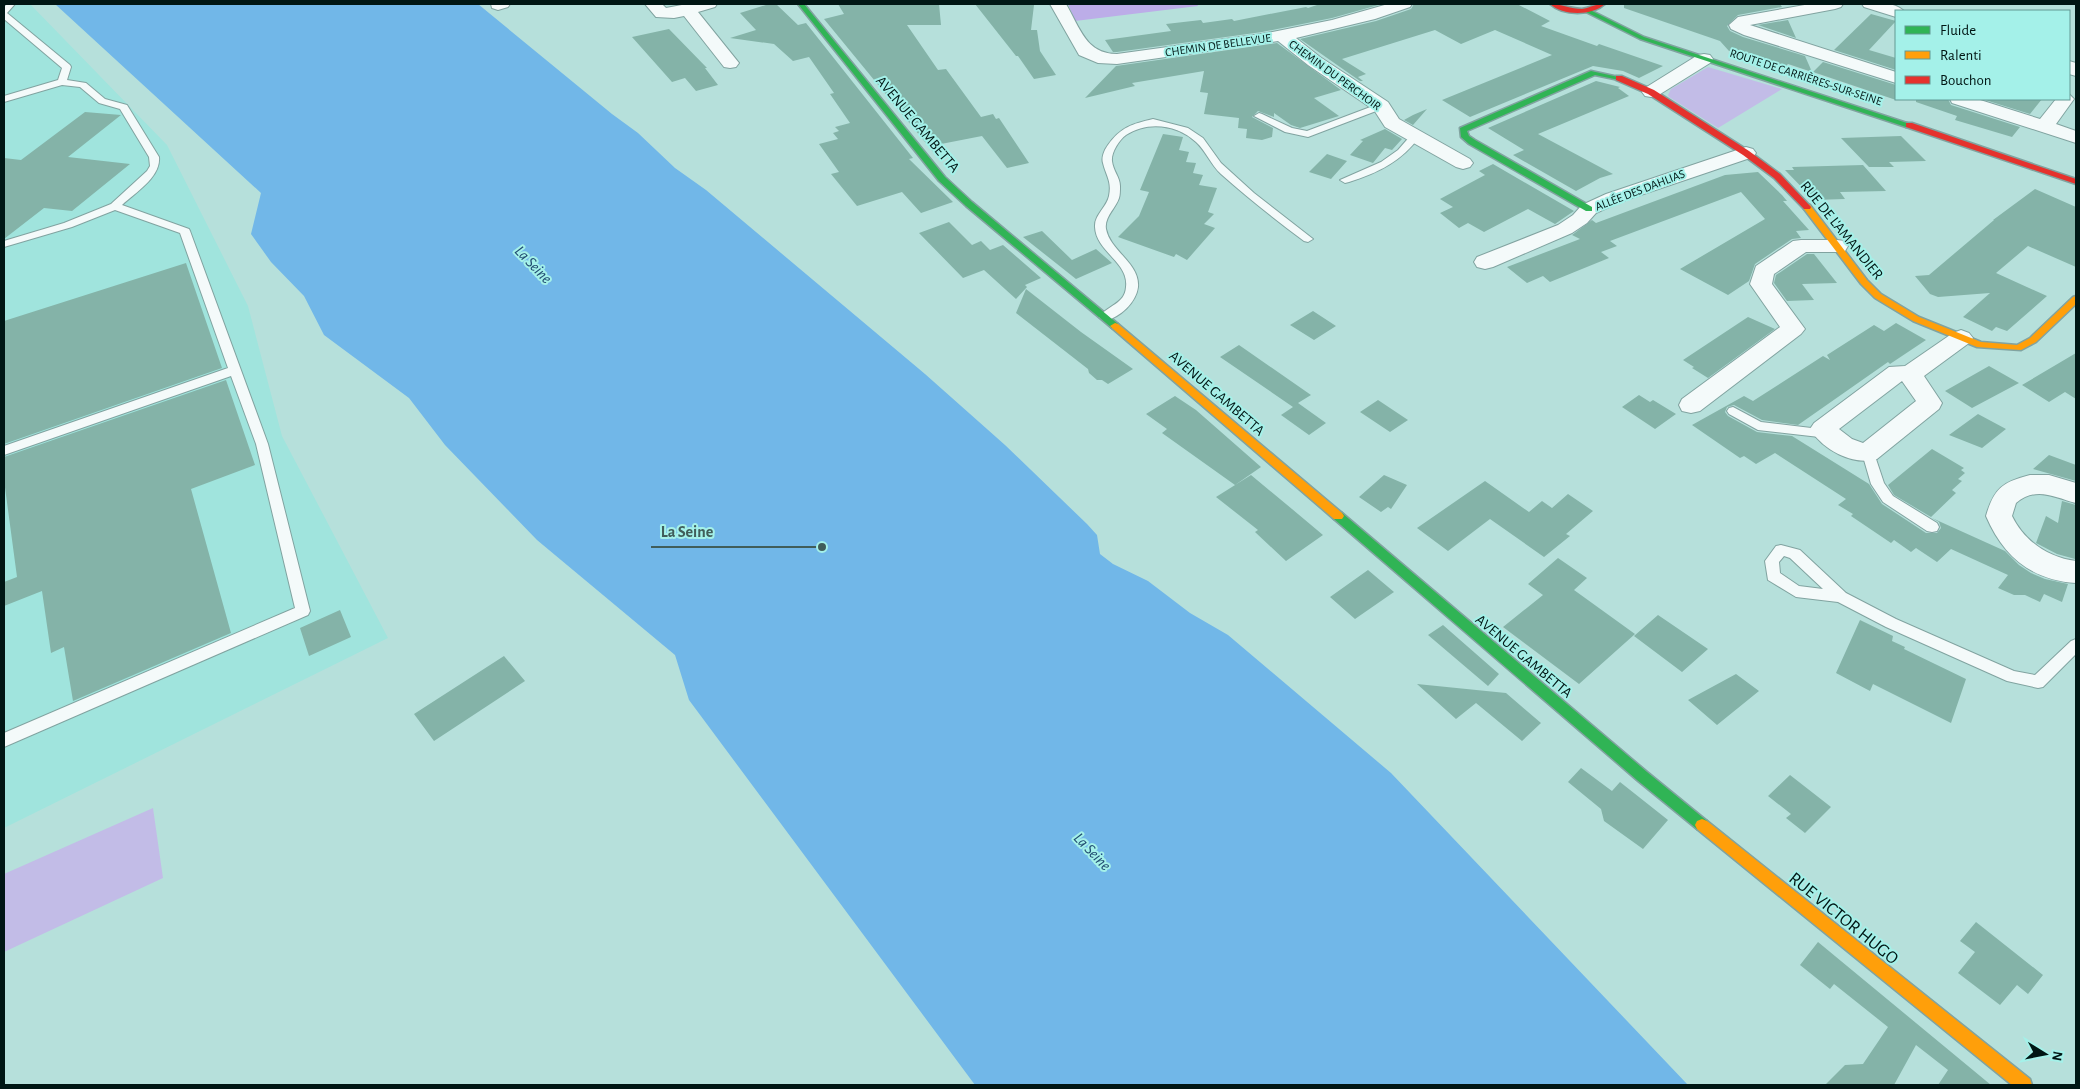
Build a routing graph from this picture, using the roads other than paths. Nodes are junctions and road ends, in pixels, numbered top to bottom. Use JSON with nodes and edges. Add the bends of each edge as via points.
{"nodes":[{"id":1,"x":11,"y":4,"type":"edge"},
{"id":2,"x":653,"y":4,"type":"edge"},
{"id":3,"x":709,"y":4,"type":"edge"},
{"id":4,"x":801,"y":4,"type":"edge"},
{"id":5,"x":1058,"y":4,"type":"edge"},
{"id":6,"x":1404,"y":4,"type":"edge"},
{"id":7,"x":1553,"y":4,"type":"edge"},
{"id":8,"x":1602,"y":4,"type":"edge"},
{"id":9,"x":1835,"y":4,"type":"edge"},
{"id":10,"x":1870,"y":4,"type":"edge"},
{"id":11,"x":687,"y":9,"type":"junction"},
{"id":12,"x":1805,"y":9,"type":"junction"},
{"id":13,"x":1588,"y":10,"type":"junction"},
{"id":14,"x":1895,"y":12,"type":"edge"},
{"id":15,"x":4,"y":13,"type":"edge"},
{"id":16,"x":1282,"y":36,"type":"junction"},
{"id":17,"x":1820,"y":53,"type":"junction"},
{"id":18,"x":1704,"y":59,"type":"junction"},
{"id":19,"x":730,"y":64,"type":"dead end"},
{"id":20,"x":1895,"y":78,"type":"edge"},
{"id":21,"x":62,"y":82,"type":"junction"},
{"id":22,"x":1651,"y":92,"type":"junction"},
{"id":23,"x":4,"y":99,"type":"edge"},
{"id":24,"x":1962,"y":100,"type":"edge"},
{"id":25,"x":2065,"y":100,"type":"edge"},
{"id":26,"x":1381,"y":106,"type":"junction"},
{"id":27,"x":1259,"y":116,"type":"dead end"},
{"id":28,"x":2044,"y":127,"type":"junction"},
{"id":29,"x":1415,"y":136,"type":"junction"},
{"id":30,"x":2076,"y":138,"type":"edge"},
{"id":31,"x":1746,"y":153,"type":"junction"},
{"id":32,"x":1462,"y":163,"type":"dead end"},
{"id":33,"x":1345,"y":180,"type":"dead end"},
{"id":34,"x":2076,"y":182,"type":"edge"},
{"id":35,"x":115,"y":206,"type":"junction"},
{"id":36,"x":1590,"y":209,"type":"junction"},
{"id":37,"x":1308,"y":239,"type":"dead end"},
{"id":38,"x":4,"y":244,"type":"edge"},
{"id":39,"x":1838,"y":246,"type":"junction"},
{"id":40,"x":1485,"y":262,"type":"dead end"},
{"id":41,"x":2076,"y":299,"type":"edge"},
{"id":42,"x":1105,"y":317,"type":"junction"},
{"id":43,"x":1961,"y":338,"type":"junction"},
{"id":44,"x":235,"y":370,"type":"junction"},
{"id":45,"x":1910,"y":374,"type":"junction"},
{"id":46,"x":1691,"y":404,"type":"dead end"},
{"id":47,"x":1733,"y":411,"type":"dead end"},
{"id":48,"x":1828,"y":434,"type":"junction"},
{"id":49,"x":4,"y":451,"type":"edge"},
{"id":50,"x":1868,"y":453,"type":"junction"},
{"id":51,"x":2076,"y":493,"type":"edge"},
{"id":52,"x":1932,"y":528,"type":"dead end"},
{"id":53,"x":2076,"y":572,"type":"edge"},
{"id":54,"x":1841,"y":597,"type":"junction"},
{"id":55,"x":2076,"y":645,"type":"edge"},
{"id":56,"x":4,"y":740,"type":"edge"},
{"id":57,"x":1642,"y":776,"type":"joint"},
{"id":58,"x":2024,"y":1085,"type":"edge"}],
"edges":[{"from":1,"to":15,"type":"lane"},
{"from":2,"to":11,"type":"street","via":[[662,13]]},
{"from":3,"to":11,"type":"street"},
{"from":4,"to":42,"type":"street","name":"AVENUE GAMBETTA","via":[[942,179]]},
{"from":5,"to":16,"type":"street","name":"CHEMIN DE BELLEVUE","via":[[1085,51],[1104,58],[1117,59]]},
{"from":6,"to":16,"type":"street","name":"CHEMIN DE BELLEVUE","via":[[1343,24]]},
{"from":7,"to":13,"type":"street","via":[[1571,10]]},
{"from":8,"to":13,"type":"street"},
{"from":9,"to":12,"type":"street"},
{"from":10,"to":14,"type":"street"},
{"from":11,"to":19,"type":"street"},
{"from":12,"to":17,"type":"street"},
{"from":12,"to":17,"type":"street","via":[[1738,24],[1750,31]]},
{"from":13,"to":18,"type":"street","name":"ROUTE DE CARRIÈRES-SUR-SEINE","via":[[1642,38]]},
{"from":15,"to":21,"type":"lane","via":[[67,66]]},
{"from":16,"to":26,"type":"street","name":"CHEMIN DU PERCHOIR"},
{"from":17,"to":20,"type":"street"},
{"from":18,"to":22,"type":"street"},
{"from":18,"to":34,"type":"street","name":"ROUTE DE CARRIÈRES-SUR-SEINE"},
{"from":21,"to":23,"type":"lane"},
{"from":21,"to":35,"type":"lane","via":[[83,85],[102,101],[124,107],[154,157],[155,166],[151,173]]},
{"from":22,"to":31,"type":"street","name":"RUE DE L'AMANDIER"},
{"from":22,"to":36,"type":"street","name":"RUE DE L'AMANDIER","via":[[1617,77],[1594,73],[1463,130],[1465,137],[1472,142]]},
{"from":24,"to":28,"type":"street"},
{"from":25,"to":28,"type":"street"},
{"from":26,"to":27,"type":"lane","via":[[1308,134],[1287,131]]},
{"from":26,"to":29,"type":"street","name":"CHEMIN DU PERCHOIR","via":[[1392,123]]},
{"from":28,"to":30,"type":"street"},
{"from":29,"to":32,"type":"street","name":"CHEMIN DU PERCHOIR"},
{"from":29,"to":33,"type":"lane","via":[[1390,162],[1367,174]]},
{"from":31,"to":36,"type":"street","name":"ALLÉE DES DAHLIAS","via":[[1650,184]]},
{"from":31,"to":39,"type":"street","name":"RUE DE L'AMANDIER","via":[[1777,176]]},
{"from":35,"to":38,"type":"lane","via":[[68,225]]},
{"from":35,"to":44,"type":"lane","via":[[184,231]]},
{"from":36,"to":40,"type":"street","name":"ALLÉE DES DAHLIAS","via":[[1565,229]]},
{"from":37,"to":42,"type":"lane","via":[[1250,195],[1224,171],[1200,140],[1185,130],[1152,122],[1135,126],[1120,135],[1110,149],[1107,161],[1115,180],[1114,198],[1100,227],[1107,245],[1130,272],[1132,287],[1127,302]]},
{"from":39,"to":43,"type":"street","name":"RUE DE L'AMANDIER","via":[[1878,296],[1916,319]]},
{"from":39,"to":46,"type":"street","via":[[1801,246],[1764,271],[1761,284],[1793,329]]},
{"from":41,"to":43,"type":"street","name":"RUE DE L'AMANDIER","via":[[2033,340],[2018,348],[1980,345]]},
{"from":42,"to":57,"type":"street","name":"AVENUE GAMBETTA"},
{"from":43,"to":45,"type":"street"},
{"from":44,"to":49,"type":"lane"},
{"from":44,"to":56,"type":"lane","via":[[262,444],[303,611]]},
{"from":45,"to":48,"type":"street","via":[[1897,373],[1822,429]]},
{"from":45,"to":50,"type":"street","via":[[1930,403]]},
{"from":47,"to":48,"type":"lane","via":[[1758,426]]},
{"from":48,"to":50,"type":"street","via":[[1851,450]]},
{"from":50,"to":52,"type":"lane","via":[[1878,484],[1888,499]]},
{"from":51,"to":53,"type":"street","via":[[2041,484],[2022,485],[2005,498],[1999,516],[2008,536],[2031,555],[2054,568]]},
{"from":54,"to":54,"type":"lane","via":[[1795,554],[1781,550],[1772,561],[1773,576],[1796,591]]},
{"from":54,"to":55,"type":"lane","via":[[2012,677],[2038,682]]},
{"from":57,"to":58,"type":"street","name":"RUE VICTOR HUGO"}]}
